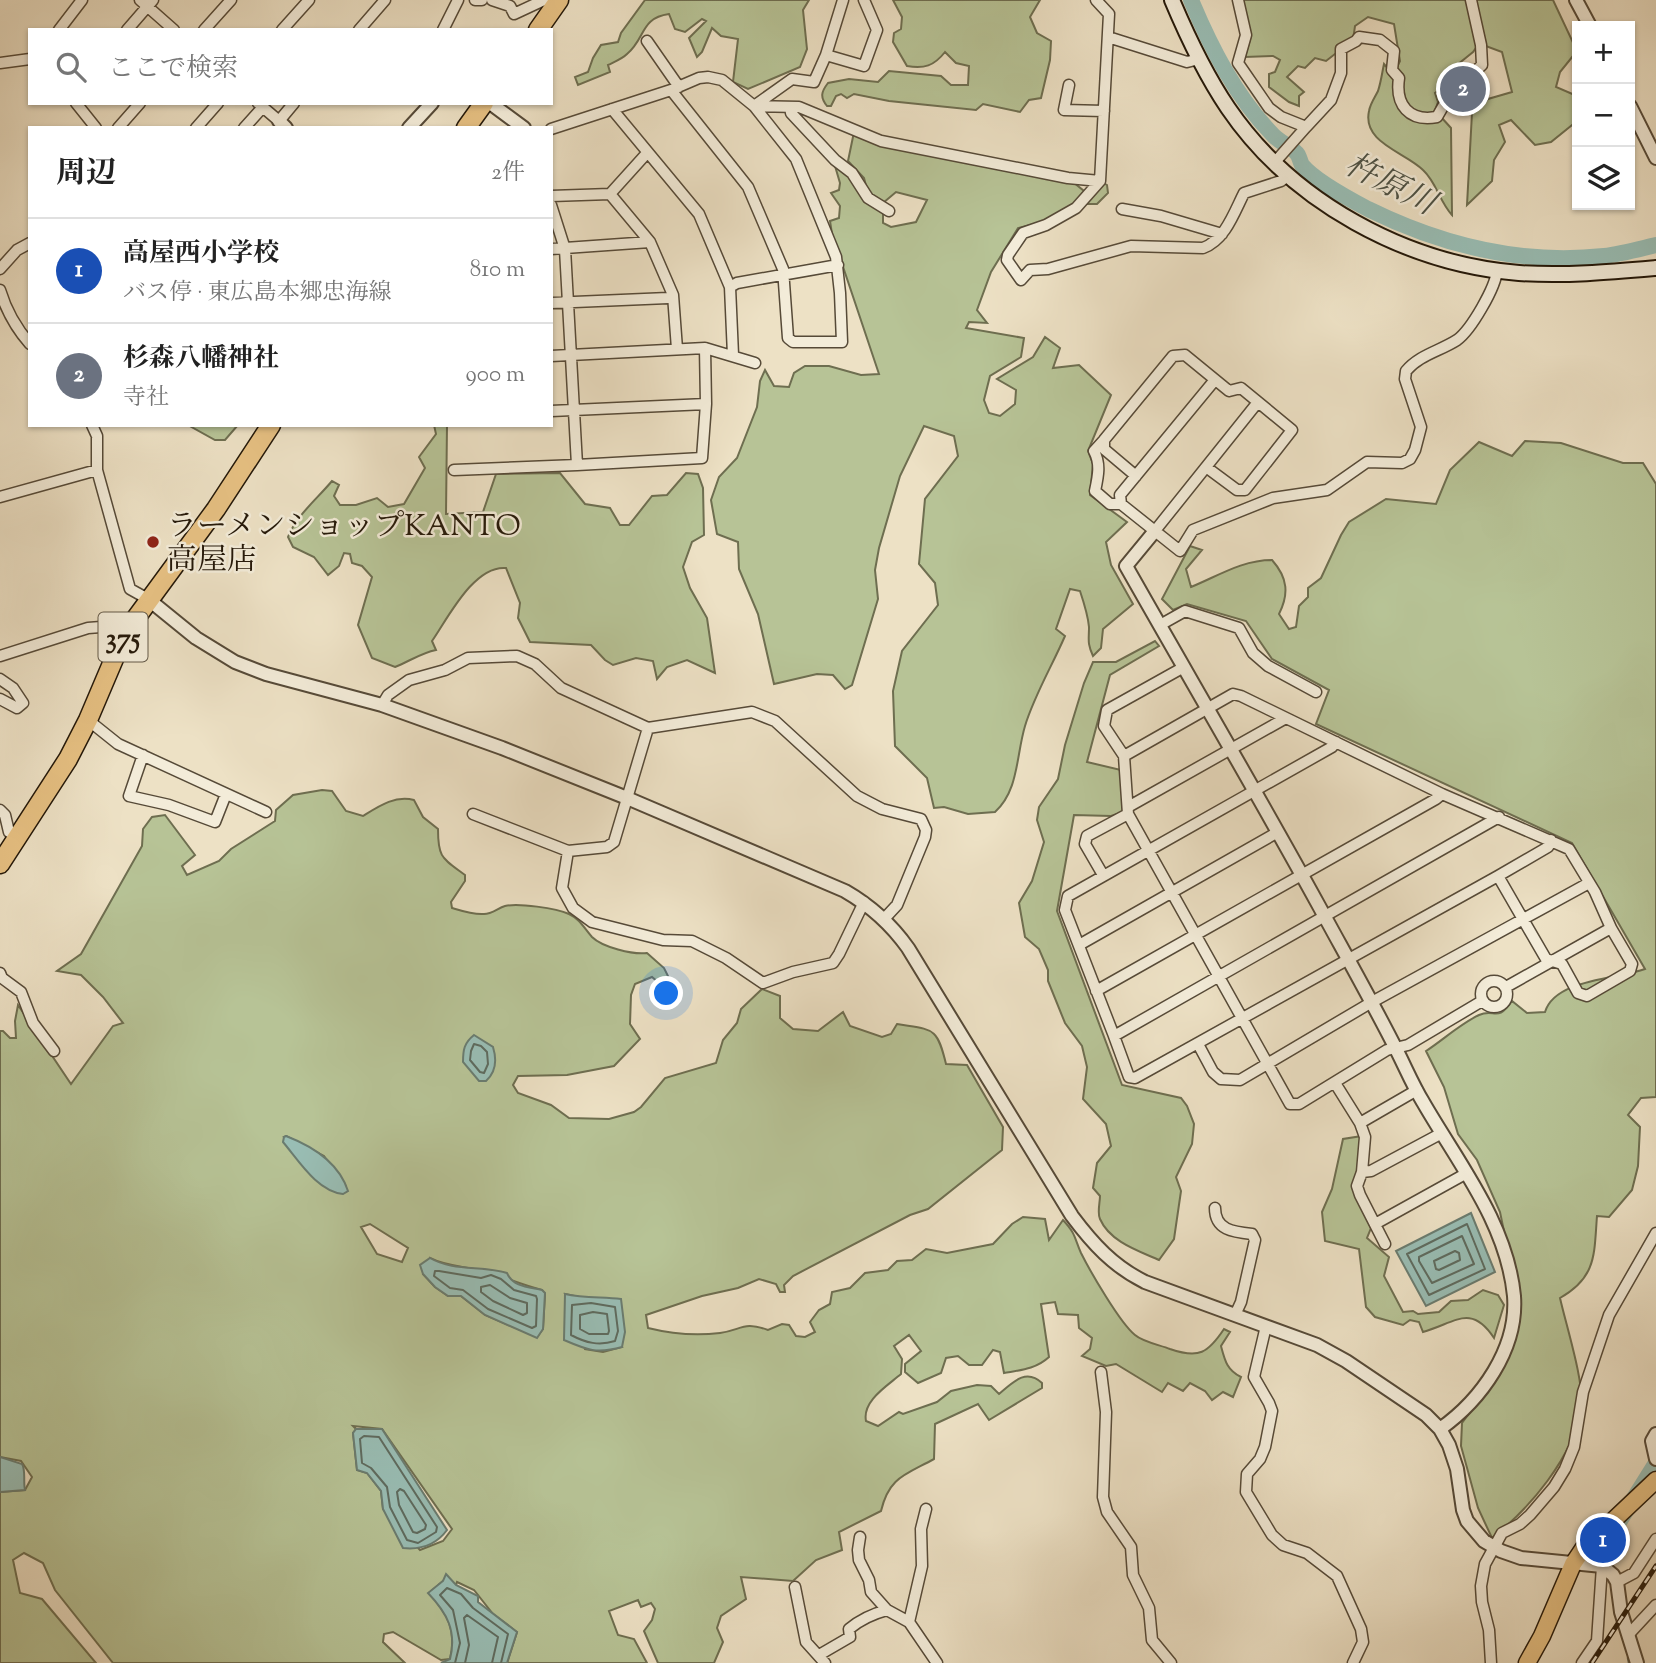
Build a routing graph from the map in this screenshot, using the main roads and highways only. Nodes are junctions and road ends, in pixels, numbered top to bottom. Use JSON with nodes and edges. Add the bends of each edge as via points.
{"nodes":[{"id":1,"x":559,"y":0,"type":"edge"},
{"id":2,"x":1172,"y":0,"type":"edge"},
{"id":3,"x":539,"y":28,"type":"edge"},
{"id":4,"x":483,"y":105,"type":"edge"},
{"id":5,"x":467,"y":126,"type":"edge"},
{"id":6,"x":1656,"y":268,"type":"edge"},
{"id":7,"x":270,"y":427,"type":"edge"},
{"id":8,"x":0,"y":864,"type":"edge"},
{"id":9,"x":1656,"y":1479,"type":"edge"},
{"id":10,"x":1527,"y":1663,"type":"edge"}],
"edges":[{"from":1,"to":3,"type":"highway"},
{"from":2,"to":6,"type":"main road","via":[[1199,59],[1253,139],[1280,157],[1289,175],[1350,219],[1436,257],[1497,270],[1568,275]]},
{"from":4,"to":5,"type":"highway"},
{"from":7,"to":8,"type":"highway","number":"375","via":[[118,644],[68,759]]},
{"from":9,"to":10,"type":"main road","via":[[1583,1549]]}]}
